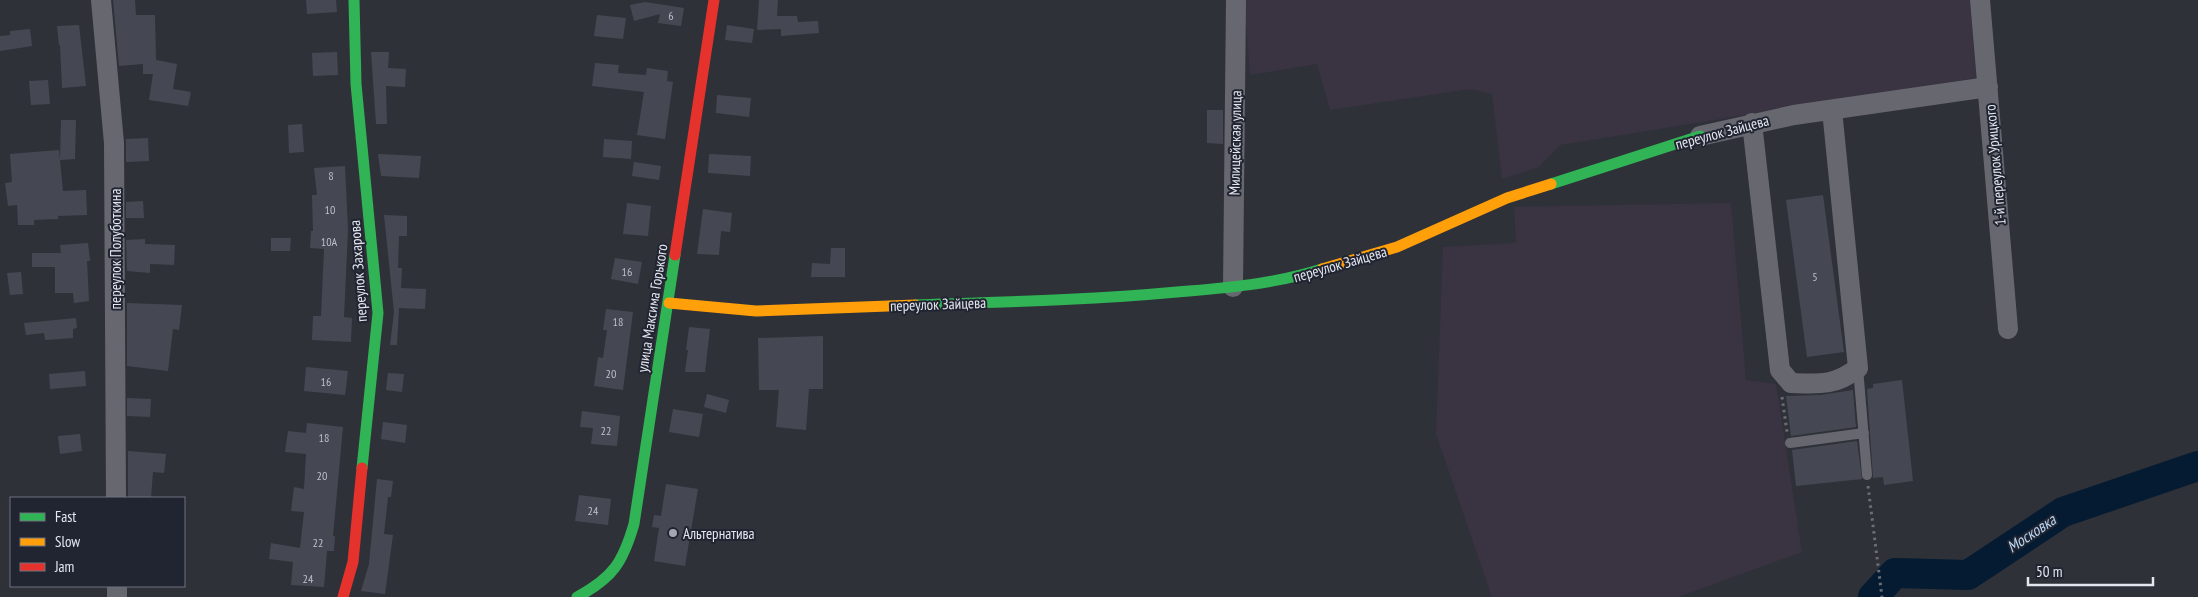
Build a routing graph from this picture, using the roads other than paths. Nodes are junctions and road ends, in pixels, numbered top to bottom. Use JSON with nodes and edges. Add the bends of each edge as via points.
{"nodes":[{"id":1,"x":101,"y":0,"type":"edge"},
{"id":2,"x":354,"y":0,"type":"edge"},
{"id":3,"x":714,"y":0,"type":"edge"},
{"id":4,"x":1236,"y":0,"type":"edge"},
{"id":5,"x":1980,"y":0,"type":"edge"},
{"id":6,"x":1988,"y":87,"type":"junction"},
{"id":7,"x":1832,"y":110,"type":"junction"},
{"id":8,"x":1752,"y":123,"type":"junction"},
{"id":9,"x":1700,"y":136,"type":"joint"},
{"id":10,"x":1233,"y":287,"type":"junction"},
{"id":11,"x":669,"y":303,"type":"junction"},
{"id":12,"x":2008,"y":329,"type":"dead end"},
{"id":13,"x":1858,"y":368,"type":"junction"},
{"id":14,"x":1864,"y":433,"type":"junction"},
{"id":15,"x":1790,"y":443,"type":"road end"},
{"id":16,"x":1867,"y":475,"type":"road end"},
{"id":17,"x":116,"y":497,"type":"edge"},
{"id":18,"x":343,"y":597,"type":"edge"},
{"id":19,"x":577,"y":597,"type":"edge"}],
"edges":[{"from":1,"to":17,"type":"street","name":"переулок Полуботкина","via":[[114,143]]},
{"from":2,"to":18,"type":"street","name":"переулок Захарова","via":[[356,84],[378,313],[353,562]]},
{"from":3,"to":11,"type":"street","name":"улица Максима Горького"},
{"from":4,"to":10,"type":"street","name":"Милицейская улица"},
{"from":5,"to":6,"type":"street","name":"1-й переулок Урицкого"},
{"from":6,"to":7,"type":"street","name":"переулок Зайцева"},
{"from":6,"to":12,"type":"street","name":"1-й переулок Урицкого"},
{"from":7,"to":8,"type":"street","name":"переулок Зайцева"},
{"from":7,"to":13,"type":"street"},
{"from":8,"to":9,"type":"street","name":"переулок Зайцева"},
{"from":8,"to":13,"type":"street","via":[[1780,370],[1791,384],[1829,384]]},
{"from":9,"to":10,"type":"street","name":"переулок Зайцева","via":[[1507,198],[1374,255],[1297,277]]},
{"from":10,"to":11,"type":"street","name":"переулок Зайцева","via":[[1111,298],[756,311]]},
{"from":11,"to":19,"type":"street","name":"улица Максима Горького","via":[[629,540],[623,558],[609,578]]},
{"from":13,"to":14,"type":"lane"},
{"from":14,"to":15,"type":"lane"},
{"from":14,"to":16,"type":"lane"}]}
